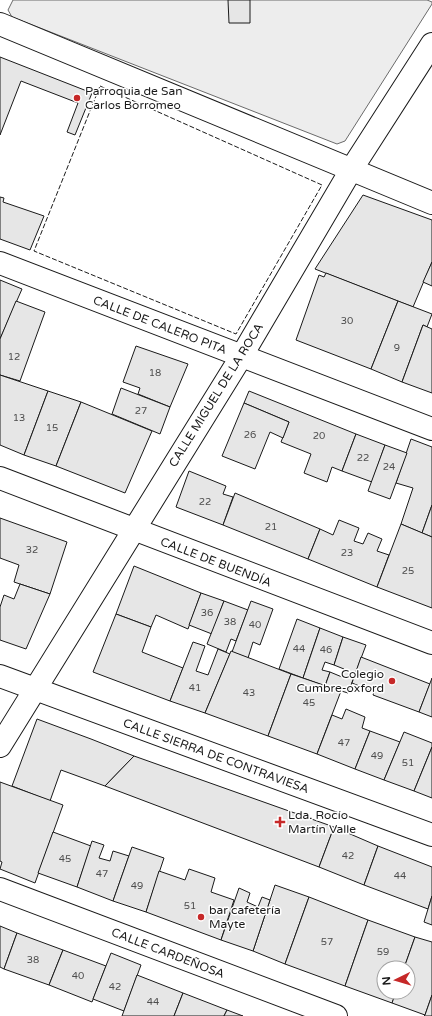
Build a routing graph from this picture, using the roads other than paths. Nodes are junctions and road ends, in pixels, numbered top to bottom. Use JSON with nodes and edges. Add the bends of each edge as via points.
{"nodes":[{"id":1,"x":0,"y":24,"type":"edge"},
{"id":2,"x":432,"y":44,"type":"edge"},
{"id":3,"x":351,"y":170,"type":"junction"},
{"id":4,"x":432,"y":203,"type":"edge"},
{"id":5,"x":0,"y":263,"type":"edge"},
{"id":6,"x":241,"y":356,"type":"junction"},
{"id":7,"x":432,"y":429,"type":"edge"},
{"id":8,"x":0,"y":478,"type":"edge"},
{"id":9,"x":133,"y":531,"type":"junction"},
{"id":10,"x":432,"y":643,"type":"edge"},
{"id":11,"x":0,"y":676,"type":"edge"},
{"id":12,"x":35,"y":690,"type":"junction"},
{"id":13,"x":0,"y":746,"type":"edge"},
{"id":14,"x":432,"y":835,"type":"edge"},
{"id":15,"x":0,"y":889,"type":"edge"},
{"id":16,"x":336,"y":1016,"type":"edge"}],
"edges":[{"from":1,"to":3,"type":"street"},
{"from":2,"to":3,"type":"street","name":"CALLE MIGUEL DE LA ROCA"},
{"from":3,"to":4,"type":"street"},
{"from":3,"to":6,"type":"street","name":"CALLE MIGUEL DE LA ROCA"},
{"from":5,"to":6,"type":"street","name":"CALLE DE CALERO PITA"},
{"from":6,"to":7,"type":"street","name":"CALLE DE CALERO PITA"},
{"from":6,"to":9,"type":"street","name":"CALLE MIGUEL DE LA ROCA"},
{"from":8,"to":9,"type":"street","name":"CALLE DE BUENDÍA"},
{"from":9,"to":10,"type":"street","name":"CALLE DE BUENDÍA"},
{"from":9,"to":12,"type":"street","name":"CALLE MIGUEL DE LA ROCA"},
{"from":11,"to":12,"type":"street","name":"CALLE SIERRA DE CONTRAVIESA"},
{"from":12,"to":13,"type":"street","name":"CALLE MIGUEL DE LA ROCA"},
{"from":12,"to":14,"type":"street","name":"CALLE SIERRA DE CONTRAVIESA"},
{"from":15,"to":16,"type":"street","name":"CALLE CARDEÑOSA"}]}
